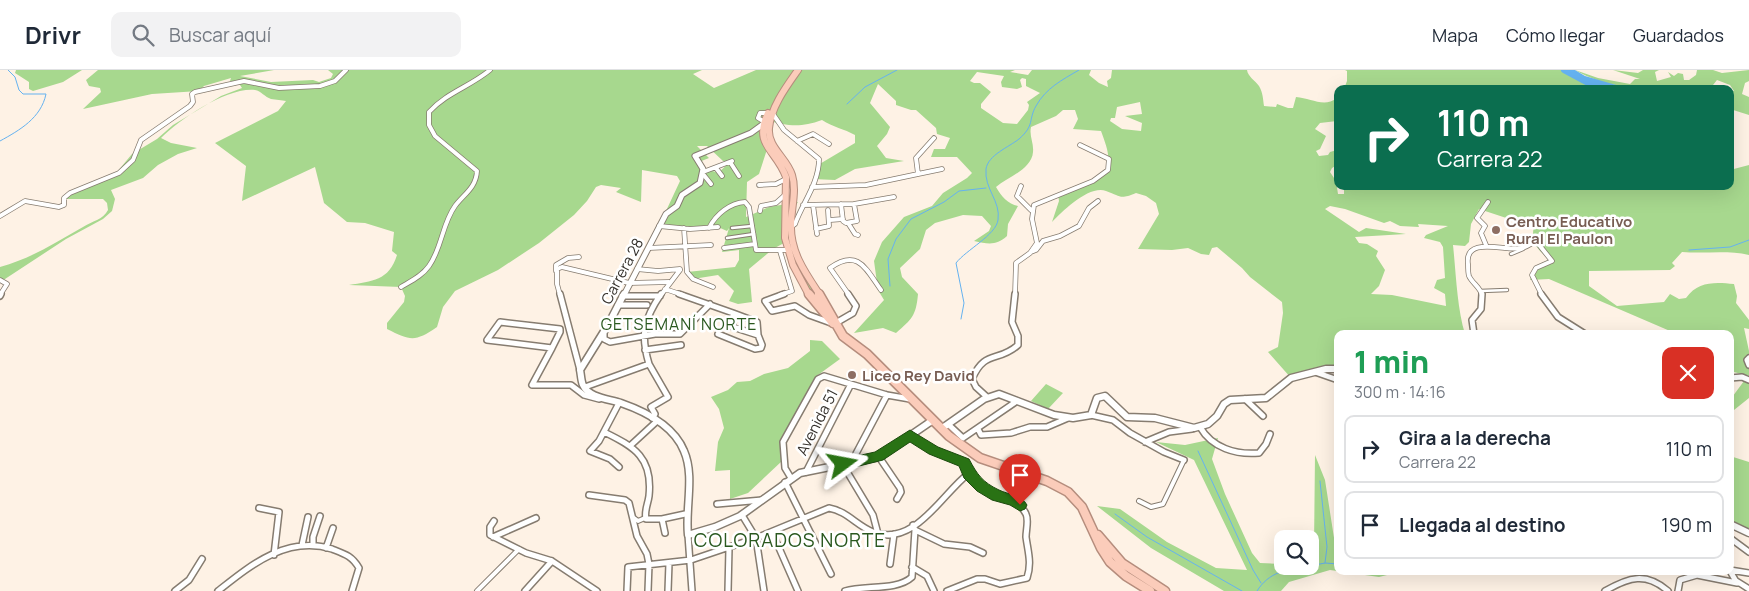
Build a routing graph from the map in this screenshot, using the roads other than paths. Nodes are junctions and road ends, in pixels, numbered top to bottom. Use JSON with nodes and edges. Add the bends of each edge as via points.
{"nodes":[{"id":1,"x":346,"y":70,"type":"edge"},
{"id":2,"x":490,"y":70,"type":"edge"},
{"id":3,"x":791,"y":70,"type":"edge"},
{"id":4,"x":798,"y":70,"type":"edge"},
{"id":5,"x":771,"y":114,"type":"junction"},
{"id":6,"x":762,"y":126,"type":"junction"},
{"id":7,"x":934,"y":138,"type":"dead end"},
{"id":8,"x":797,"y":141,"type":"junction"},
{"id":9,"x":829,"y":144,"type":"dead end"},
{"id":10,"x":1080,"y":145,"type":"dead end"},
{"id":11,"x":716,"y":168,"type":"junction"},
{"id":12,"x":942,"y":169,"type":"dead end"},
{"id":13,"x":703,"y":173,"type":"junction"},
{"id":14,"x":918,"y":174,"type":"junction"},
{"id":15,"x":722,"y":176,"type":"dead end"},
{"id":16,"x":739,"y":176,"type":"dead end"},
{"id":17,"x":786,"y":179,"type":"junction"},
{"id":18,"x":711,"y":184,"type":"dead end"},
{"id":19,"x":776,"y":184,"type":"junction"},
{"id":20,"x":759,"y":186,"type":"dead end"},
{"id":21,"x":1021,"y":186,"type":"dead end"},
{"id":22,"x":812,"y":187,"type":"junction"},
{"id":23,"x":786,"y":192,"type":"junction"},
{"id":24,"x":894,"y":197,"type":"dead end"},
{"id":25,"x":1098,"y":201,"type":"dead end"},
{"id":26,"x":1488,"y":202,"type":"dead end"},
{"id":27,"x":776,"y":203,"type":"junction"},
{"id":28,"x":840,"y":204,"type":"junction"},
{"id":29,"x":854,"y":204,"type":"junction"},
{"id":30,"x":803,"y":205,"type":"junction"},
{"id":31,"x":812,"y":205,"type":"junction"},
{"id":32,"x":785,"y":210,"type":"junction"},
{"id":33,"x":828,"y":210,"type":"dead end"},
{"id":34,"x":1031,"y":210,"type":"junction"},
{"id":35,"x":760,"y":211,"type":"dead end"},
{"id":36,"x":0,"y":216,"type":"edge"},
{"id":37,"x":843,"y":219,"type":"junction"},
{"id":38,"x":830,"y":220,"type":"junction"},
{"id":39,"x":848,"y":223,"type":"junction"},
{"id":40,"x":659,"y":226,"type":"junction"},
{"id":41,"x":752,"y":226,"type":"junction"},
{"id":42,"x":718,"y":227,"type":"dead end"},
{"id":43,"x":790,"y":227,"type":"junction"},
{"id":44,"x":684,"y":228,"type":"junction"},
{"id":45,"x":710,"y":228,"type":"junction"},
{"id":46,"x":732,"y":228,"type":"dead end"},
{"id":47,"x":816,"y":229,"type":"junction"},
{"id":48,"x":754,"y":234,"type":"junction"},
{"id":49,"x":817,"y":234,"type":"dead end"},
{"id":50,"x":858,"y":235,"type":"dead end"},
{"id":51,"x":727,"y":238,"type":"dead end"},
{"id":52,"x":755,"y":244,"type":"junction"},
{"id":53,"x":711,"y":245,"type":"dead end"},
{"id":54,"x":1486,"y":245,"type":"junction"},
{"id":55,"x":685,"y":247,"type":"junction"},
{"id":56,"x":649,"y":248,"type":"junction"},
{"id":57,"x":724,"y":248,"type":"dead end"},
{"id":58,"x":1523,"y":248,"type":"junction"},
{"id":59,"x":784,"y":251,"type":"junction"},
{"id":60,"x":1030,"y":253,"type":"junction"},
{"id":61,"x":1511,"y":254,"type":"dead end"},
{"id":62,"x":579,"y":256,"type":"dead end"},
{"id":63,"x":686,"y":268,"type":"junction"},
{"id":64,"x":637,"y":269,"type":"junction"},
{"id":65,"x":556,"y":270,"type":"junction"},
{"id":66,"x":680,"y":270,"type":"junction"},
{"id":67,"x":0,"y":280,"type":"edge"},
{"id":68,"x":669,"y":282,"type":"junction"},
{"id":69,"x":629,"y":283,"type":"junction"},
{"id":70,"x":402,"y":287,"type":"dead end"},
{"id":71,"x":712,"y":287,"type":"dead end"},
{"id":72,"x":665,"y":289,"type":"junction"},
{"id":73,"x":881,"y":290,"type":"dead end"},
{"id":74,"x":1507,"y":290,"type":"dead end"},
{"id":75,"x":1481,"y":291,"type":"junction"},
{"id":76,"x":0,"y":296,"type":"edge"},
{"id":77,"x":622,"y":296,"type":"junction"},
{"id":78,"x":660,"y":296,"type":"junction"},
{"id":79,"x":710,"y":304,"type":"junction"},
{"id":80,"x":618,"y":305,"type":"junction"},
{"id":81,"x":647,"y":305,"type":"dead end"},
{"id":82,"x":731,"y":312,"type":"junction"},
{"id":83,"x":834,"y":324,"type":"junction"},
{"id":84,"x":1473,"y":330,"type":"edge"},
{"id":85,"x":1577,"y":330,"type":"edge"},
{"id":86,"x":604,"y":332,"type":"junction"},
{"id":87,"x":718,"y":334,"type":"dead end"},
{"id":88,"x":758,"y":335,"type":"junction"},
{"id":89,"x":643,"y":336,"type":"junction"},
{"id":90,"x":681,"y":345,"type":"dead end"},
{"id":91,"x":552,"y":348,"type":"junction"},
{"id":92,"x":645,"y":350,"type":"junction"},
{"id":93,"x":1749,"y":358,"type":"edge"},
{"id":94,"x":648,"y":364,"type":"junction"},
{"id":95,"x":1749,"y":365,"type":"edge"},
{"id":96,"x":1334,"y":369,"type":"edge"},
{"id":97,"x":580,"y":370,"type":"junction"},
{"id":98,"x":1314,"y":371,"type":"junction"},
{"id":99,"x":1334,"y":378,"type":"edge"},
{"id":100,"x":1734,"y":378,"type":"edge"},
{"id":101,"x":1749,"y":380,"type":"edge"},
{"id":102,"x":851,"y":384,"type":"junction"},
{"id":103,"x":571,"y":385,"type":"junction"},
{"id":104,"x":583,"y":385,"type":"junction"},
{"id":105,"x":887,"y":395,"type":"junction"},
{"id":106,"x":987,"y":397,"type":"junction"},
{"id":107,"x":1244,"y":398,"type":"junction"},
{"id":108,"x":603,"y":399,"type":"junction"},
{"id":109,"x":911,"y":399,"type":"junction"},
{"id":110,"x":1017,"y":401,"type":"junction"},
{"id":111,"x":619,"y":403,"type":"junction"},
{"id":112,"x":1091,"y":415,"type":"junction"},
{"id":113,"x":1263,"y":416,"type":"dead end"},
{"id":114,"x":1069,"y":417,"type":"junction"},
{"id":115,"x":654,"y":420,"type":"junction"},
{"id":116,"x":933,"y":420,"type":"junction"},
{"id":117,"x":945,"y":427,"type":"junction"},
{"id":118,"x":1197,"y":427,"type":"junction"},
{"id":119,"x":978,"y":429,"type":"junction"},
{"id":120,"x":604,"y":432,"type":"junction"},
{"id":121,"x":1270,"y":434,"type":"dead end"},
{"id":122,"x":910,"y":435,"type":"junction"},
{"id":123,"x":1145,"y":442,"type":"junction"},
{"id":124,"x":631,"y":445,"type":"junction"},
{"id":125,"x":879,"y":457,"type":"junction"},
{"id":126,"x":1184,"y":460,"type":"joint"},
{"id":127,"x":851,"y":462,"type":"junction"},
{"id":128,"x":843,"y":464,"type":"junction"},
{"id":129,"x":619,"y":467,"type":"dead end"},
{"id":130,"x":806,"y":472,"type":"junction"},
{"id":131,"x":968,"y":474,"type":"junction"},
{"id":132,"x":788,"y":480,"type":"junction"},
{"id":133,"x":588,"y":495,"type":"dead end"},
{"id":134,"x":897,"y":499,"type":"dead end"},
{"id":135,"x":763,"y":500,"type":"junction"},
{"id":136,"x":1139,"y":501,"type":"dead end"},
{"id":137,"x":717,"y":504,"type":"dead end"},
{"id":138,"x":259,"y":508,"type":"dead end"},
{"id":139,"x":685,"y":514,"type":"junction"},
{"id":140,"x":742,"y":515,"type":"junction"},
{"id":141,"x":320,"y":516,"type":"dead end"},
{"id":142,"x":632,"y":516,"type":"junction"},
{"id":143,"x":308,"y":517,"type":"dead end"},
{"id":144,"x":536,"y":518,"type":"dead end"},
{"id":145,"x":645,"y":518,"type":"junction"},
{"id":146,"x":804,"y":518,"type":"junction"},
{"id":147,"x":662,"y":519,"type":"junction"},
{"id":148,"x":494,"y":521,"type":"dead end"},
{"id":149,"x":1734,"y":526,"type":"edge"},
{"id":150,"x":914,"y":527,"type":"junction"},
{"id":151,"x":333,"y":528,"type":"dead end"},
{"id":152,"x":1094,"y":530,"type":"junction"},
{"id":153,"x":772,"y":532,"type":"junction"},
{"id":154,"x":1749,"y":533,"type":"edge"},
{"id":155,"x":665,"y":534,"type":"dead end"},
{"id":156,"x":881,"y":534,"type":"junction"},
{"id":157,"x":894,"y":534,"type":"junction"},
{"id":158,"x":688,"y":535,"type":"junction"},
{"id":159,"x":493,"y":537,"type":"junction"},
{"id":160,"x":756,"y":538,"type":"junction"},
{"id":161,"x":1734,"y":541,"type":"edge"},
{"id":162,"x":302,"y":545,"type":"junction"},
{"id":163,"x":313,"y":545,"type":"junction"},
{"id":164,"x":326,"y":548,"type":"junction"},
{"id":165,"x":729,"y":548,"type":"junction"},
{"id":166,"x":519,"y":549,"type":"junction"},
{"id":167,"x":1749,"y":552,"type":"edge"},
{"id":168,"x":983,"y":553,"type":"dead end"},
{"id":169,"x":274,"y":555,"type":"junction"},
{"id":170,"x":202,"y":559,"type":"dead end"},
{"id":171,"x":691,"y":560,"type":"junction"},
{"id":172,"x":552,"y":561,"type":"junction"},
{"id":173,"x":670,"y":563,"type":"junction"},
{"id":174,"x":649,"y":564,"type":"junction"},
{"id":175,"x":890,"y":564,"type":"dead end"},
{"id":176,"x":912,"y":567,"type":"junction"},
{"id":177,"x":1734,"y":571,"type":"edge"},
{"id":178,"x":1748,"y":572,"type":"edge"},
{"id":179,"x":831,"y":574,"type":"dead end"},
{"id":180,"x":1733,"y":575,"type":"edge"},
{"id":181,"x":1738,"y":582,"type":"junction"},
{"id":182,"x":1749,"y":590,"type":"edge"},
{"id":183,"x":175,"y":591,"type":"edge"},
{"id":184,"x":218,"y":591,"type":"edge"},
{"id":185,"x":352,"y":591,"type":"edge"},
{"id":186,"x":477,"y":591,"type":"edge"},
{"id":187,"x":525,"y":591,"type":"edge"},
{"id":188,"x":597,"y":591,"type":"edge"},
{"id":189,"x":627,"y":591,"type":"edge"},
{"id":190,"x":648,"y":591,"type":"edge"},
{"id":191,"x":668,"y":591,"type":"edge"},
{"id":192,"x":692,"y":591,"type":"edge"},
{"id":193,"x":728,"y":591,"type":"edge"},
{"id":194,"x":764,"y":591,"type":"edge"},
{"id":195,"x":798,"y":591,"type":"edge"},
{"id":196,"x":845,"y":591,"type":"edge"},
{"id":197,"x":934,"y":591,"type":"edge"},
{"id":198,"x":947,"y":591,"type":"edge"},
{"id":199,"x":1150,"y":591,"type":"edge"},
{"id":200,"x":1165,"y":591,"type":"edge"},
{"id":201,"x":1605,"y":591,"type":"edge"},
{"id":202,"x":1668,"y":591,"type":"edge"},
{"id":203,"x":1678,"y":591,"type":"edge"}],
"edges":[{"from":1,"to":36,"type":"street","via":[[335,81],[320,86],[279,88],[244,81],[195,92],[188,108],[141,140],[138,153],[124,171],[70,193],[60,207],[26,200]]},
{"from":2,"to":70,"type":"street","via":[[444,96],[430,112],[429,125],[435,136],[477,171],[476,183],[447,222],[429,267]]},
{"from":3,"to":5,"type":"highway"},
{"from":4,"to":5,"type":"highway"},
{"from":5,"to":6,"type":"highway"},
{"from":5,"to":8,"type":"street"},
{"from":5,"to":43,"type":"highway","via":[[767,129],[769,137],[787,163],[793,179]]},
{"from":6,"to":13,"type":"street","via":[[695,156]]},
{"from":6,"to":17,"type":"highway","via":[[765,144],[782,166]]},
{"from":7,"to":14,"type":"street","via":[[916,158]]},
{"from":8,"to":9,"type":"street","via":[[813,134]]},
{"from":8,"to":22,"type":"street","via":[[819,159],[820,166]]},
{"from":10,"to":34,"type":"street","via":[[1109,159],[1107,171],[1087,183],[1038,202]]},
{"from":11,"to":13,"type":"street"},
{"from":11,"to":15,"type":"street"},
{"from":11,"to":16,"type":"street","via":[[731,161]]},
{"from":12,"to":14,"type":"street"},
{"from":13,"to":18,"type":"street"},
{"from":13,"to":40,"type":"street","name":"Carrera 28","via":[[699,185],[682,195],[677,206],[666,214]]},
{"from":14,"to":22,"type":"street","via":[[866,186]]},
{"from":17,"to":19,"type":"street"},
{"from":17,"to":23,"type":"highway"},
{"from":19,"to":20,"type":"street"},
{"from":19,"to":23,"type":"street"},
{"from":21,"to":34,"type":"street","via":[[1017,196]]},
{"from":22,"to":30,"type":"street"},
{"from":23,"to":27,"type":"street"},
{"from":23,"to":32,"type":"highway"},
{"from":24,"to":29,"type":"street"},
{"from":25,"to":60,"type":"street","via":[[1089,208],[1079,226],[1043,241]]},
{"from":26,"to":54,"type":"street","via":[[1477,218],[1485,226],[1481,233]]},
{"from":27,"to":32,"type":"street"},
{"from":27,"to":35,"type":"street","via":[[761,206]]},
{"from":28,"to":29,"type":"street"},
{"from":28,"to":31,"type":"street"},
{"from":28,"to":37,"type":"street"},
{"from":29,"to":39,"type":"street","via":[[858,221]]},
{"from":30,"to":31,"type":"street"},
{"from":30,"to":43,"type":"street","via":[[795,224]]},
{"from":31,"to":47,"type":"street"},
{"from":32,"to":59,"type":"highway"},
{"from":33,"to":38,"type":"street"},
{"from":34,"to":60,"type":"street","via":[[1037,243]]},
{"from":37,"to":38,"type":"street"},
{"from":37,"to":39,"type":"street"},
{"from":38,"to":47,"type":"street","via":[[829,226]]},
{"from":39,"to":50,"type":"street"},
{"from":40,"to":44,"type":"street"},
{"from":40,"to":56,"type":"street","name":"Carrera 28"},
{"from":41,"to":45,"type":"street","via":[[748,204],[744,201],[733,204],[714,220]]},
{"from":41,"to":46,"type":"street"},
{"from":41,"to":48,"type":"street"},
{"from":42,"to":45,"type":"street"},
{"from":43,"to":83,"type":"highway","via":[[794,250]]},
{"from":44,"to":45,"type":"street"},
{"from":44,"to":55,"type":"street"},
{"from":47,"to":49,"type":"street"},
{"from":48,"to":51,"type":"street"},
{"from":48,"to":52,"type":"street"},
{"from":52,"to":57,"type":"street"},
{"from":52,"to":59,"type":"street","via":[[758,250]]},
{"from":53,"to":55,"type":"street"},
{"from":54,"to":58,"type":"street"},
{"from":54,"to":75,"type":"street","via":[[1473,250],[1467,259],[1469,276]]},
{"from":55,"to":56,"type":"street"},
{"from":55,"to":63,"type":"street"},
{"from":56,"to":64,"type":"street","name":"Carrera 28"},
{"from":58,"to":61,"type":"street"},
{"from":58,"to":85,"type":"street","via":[[1536,241],[1541,244],[1552,261],[1536,268],[1532,275],[1560,321]]},
{"from":59,"to":83,"type":"highway","via":[[815,302]]},
{"from":59,"to":83,"type":"street","via":[[792,292],[765,301],[770,311],[796,307],[809,316]]},
{"from":60,"to":106,"type":"street","via":[[1016,263],[1013,277],[1012,324],[1019,338],[1018,345],[1005,354],[981,361],[972,379]]},
{"from":62,"to":65,"type":"street","via":[[560,262]]},
{"from":63,"to":66,"type":"street"},
{"from":63,"to":71,"type":"street","via":[[693,279]]},
{"from":64,"to":66,"type":"street"},
{"from":64,"to":69,"type":"street","name":"Carrera 28"},
{"from":65,"to":69,"type":"street","via":[[562,267]]},
{"from":65,"to":97,"type":"street"},
{"from":66,"to":68,"type":"street"},
{"from":67,"to":76,"type":"street","via":[[7,284]]},
{"from":68,"to":69,"type":"street"},
{"from":68,"to":72,"type":"street"},
{"from":69,"to":77,"type":"street","name":"Carrera 28"},
{"from":72,"to":78,"type":"street"},
{"from":72,"to":79,"type":"street"},
{"from":73,"to":83,"type":"street","via":[[858,260],[830,267],[856,306],[852,313]]},
{"from":74,"to":75,"type":"street"},
{"from":75,"to":84,"type":"street","via":[[1481,309],[1472,320]]},
{"from":77,"to":78,"type":"street"},
{"from":77,"to":80,"type":"street","name":"Carrera 28"},
{"from":78,"to":89,"type":"street","via":[[645,323]]},
{"from":79,"to":82,"type":"street"},
{"from":79,"to":89,"type":"street","via":[[680,334]]},
{"from":80,"to":81,"type":"street"},
{"from":80,"to":86,"type":"street","name":"Carrera 28"},
{"from":82,"to":88,"type":"street","via":[[757,322]]},
{"from":82,"to":88,"type":"street","via":[[735,329]]},
{"from":83,"to":109,"type":"highway"},
{"from":86,"to":89,"type":"street","via":[[604,339],[610,342]]},
{"from":86,"to":97,"type":"street","name":"Carrera 28"},
{"from":87,"to":88,"type":"street","via":[[758,349],[762,345]]},
{"from":89,"to":92,"type":"street"},
{"from":90,"to":92,"type":"street"},
{"from":91,"to":91,"type":"street","via":[[560,329],[499,322],[487,340]]},
{"from":91,"to":103,"type":"street","via":[[532,384]]},
{"from":92,"to":94,"type":"street"},
{"from":93,"to":95,"type":"street"},
{"from":94,"to":104,"type":"street"},
{"from":94,"to":115,"type":"street","via":[[668,397],[651,407],[656,414]]},
{"from":96,"to":98,"type":"street"},
{"from":97,"to":104,"type":"street"},
{"from":98,"to":99,"type":"street"},
{"from":98,"to":107,"type":"street","via":[[1291,378],[1266,398]]},
{"from":100,"to":101,"type":"street"},
{"from":102,"to":105,"type":"street"},
{"from":102,"to":130,"type":"street","name":"Avenida 51"},
{"from":102,"to":132,"type":"street","via":[[818,379],[784,442]]},
{"from":103,"to":104,"type":"street"},
{"from":103,"to":108,"type":"street","via":[[581,395]]},
{"from":104,"to":108,"type":"street"},
{"from":105,"to":109,"type":"street"},
{"from":105,"to":127,"type":"street"},
{"from":106,"to":110,"type":"street","via":[[1001,394]]},
{"from":106,"to":117,"type":"street"},
{"from":107,"to":113,"type":"street"},
{"from":107,"to":118,"type":"street","via":[[1230,400],[1208,424]]},
{"from":108,"to":111,"type":"street"},
{"from":109,"to":116,"type":"highway"},
{"from":110,"to":114,"type":"street"},
{"from":110,"to":119,"type":"street"},
{"from":111,"to":115,"type":"street"},
{"from":111,"to":120,"type":"street"},
{"from":112,"to":114,"type":"street"},
{"from":112,"to":118,"type":"street","via":[[1097,398],[1105,396],[1127,417],[1155,418]]},
{"from":112,"to":123,"type":"street","via":[[1113,420]]},
{"from":114,"to":119,"type":"street","via":[[1047,427],[1030,427],[985,437]]},
{"from":115,"to":124,"type":"street"},
{"from":115,"to":139,"type":"street","via":[[675,438],[684,451],[688,470]]},
{"from":116,"to":117,"type":"highway"},
{"from":116,"to":122,"type":"street"},
{"from":117,"to":119,"type":"street","via":[[963,438]]},
{"from":117,"to":152,"type":"highway","via":[[954,441],[980,458],[1048,481],[1067,492],[1084,509]]},
{"from":118,"to":121,"type":"street","via":[[1212,442],[1242,453],[1259,453]]},
{"from":118,"to":123,"type":"street","via":[[1169,432]]},
{"from":120,"to":124,"type":"street"},
{"from":120,"to":129,"type":"street","via":[[590,451],[610,459]]},
{"from":122,"to":125,"type":"street"},
{"from":122,"to":131,"type":"street","via":[[934,451],[964,462]]},
{"from":123,"to":126,"type":"street"},
{"from":124,"to":145,"type":"street","via":[[641,454],[649,472],[650,496]]},
{"from":125,"to":127,"type":"street"},
{"from":125,"to":134,"type":"street","via":[[900,488]]},
{"from":126,"to":136,"type":"street","via":[[1163,504],[1148,507]]},
{"from":127,"to":128,"type":"street"},
{"from":128,"to":130,"type":"street"},
{"from":128,"to":156,"type":"street"},
{"from":130,"to":132,"type":"street"},
{"from":131,"to":150,"type":"street","via":[[935,510]]},
{"from":131,"to":198,"type":"street","via":[[997,496],[1018,502],[1027,516],[1029,575],[1009,583],[982,579],[966,582]]},
{"from":132,"to":135,"type":"street"},
{"from":132,"to":146,"type":"street"},
{"from":133,"to":142,"type":"street","via":[[625,500]]},
{"from":135,"to":137,"type":"street"},
{"from":135,"to":140,"type":"street"},
{"from":138,"to":169,"type":"street","via":[[278,512]]},
{"from":139,"to":147,"type":"street"},
{"from":139,"to":158,"type":"street"},
{"from":140,"to":158,"type":"street","via":[[715,528]]},
{"from":140,"to":160,"type":"street"},
{"from":141,"to":163,"type":"street"},
{"from":142,"to":145,"type":"street","via":[[638,521]]},
{"from":142,"to":174,"type":"street"},
{"from":143,"to":162,"type":"street"},
{"from":144,"to":159,"type":"street"},
{"from":145,"to":147,"type":"street"},
{"from":146,"to":153,"type":"street"},
{"from":146,"to":156,"type":"street","via":[[830,508],[837,509]]},
{"from":146,"to":179,"type":"street"},
{"from":147,"to":155,"type":"street"},
{"from":148,"to":159,"type":"street","via":[[490,527]]},
{"from":149,"to":154,"type":"street"},
{"from":150,"to":157,"type":"street"},
{"from":150,"to":168,"type":"street","via":[[944,544],[970,547]]},
{"from":150,"to":176,"type":"street"},
{"from":151,"to":164,"type":"street"},
{"from":152,"to":199,"type":"highway","via":[[1098,544],[1111,563]]},
{"from":152,"to":200,"type":"highway","via":[[1122,563]]},
{"from":153,"to":160,"type":"street"},
{"from":153,"to":195,"type":"street"},
{"from":156,"to":157,"type":"street"},
{"from":157,"to":175,"type":"street"},
{"from":158,"to":171,"type":"street"},
{"from":159,"to":166,"type":"street"},
{"from":160,"to":165,"type":"street"},
{"from":160,"to":194,"type":"street"},
{"from":161,"to":167,"type":"street"},
{"from":162,"to":163,"type":"street"},
{"from":162,"to":169,"type":"street"},
{"from":163,"to":164,"type":"street"},
{"from":164,"to":185,"type":"street","via":[[355,560],[359,568]]},
{"from":165,"to":171,"type":"street"},
{"from":165,"to":193,"type":"street"},
{"from":166,"to":172,"type":"street"},
{"from":166,"to":186,"type":"street"},
{"from":169,"to":184,"type":"street","via":[[259,561]]},
{"from":170,"to":183,"type":"street","via":[[189,580]]},
{"from":171,"to":173,"type":"street"},
{"from":171,"to":192,"type":"street"},
{"from":172,"to":187,"type":"street"},
{"from":172,"to":188,"type":"street"},
{"from":173,"to":174,"type":"street"},
{"from":173,"to":191,"type":"street"},
{"from":174,"to":189,"type":"street","via":[[628,567]]},
{"from":174,"to":190,"type":"street"},
{"from":176,"to":196,"type":"street","via":[[908,584],[893,589]]},
{"from":176,"to":197,"type":"street","via":[[927,576]]},
{"from":177,"to":178,"type":"street"},
{"from":180,"to":181,"type":"street"},
{"from":181,"to":182,"type":"street"},
{"from":181,"to":203,"type":"street","via":[[1712,576],[1691,576],[1680,580]]},
{"from":201,"to":202,"type":"street","via":[[1619,582],[1647,579],[1654,580]]}]}
